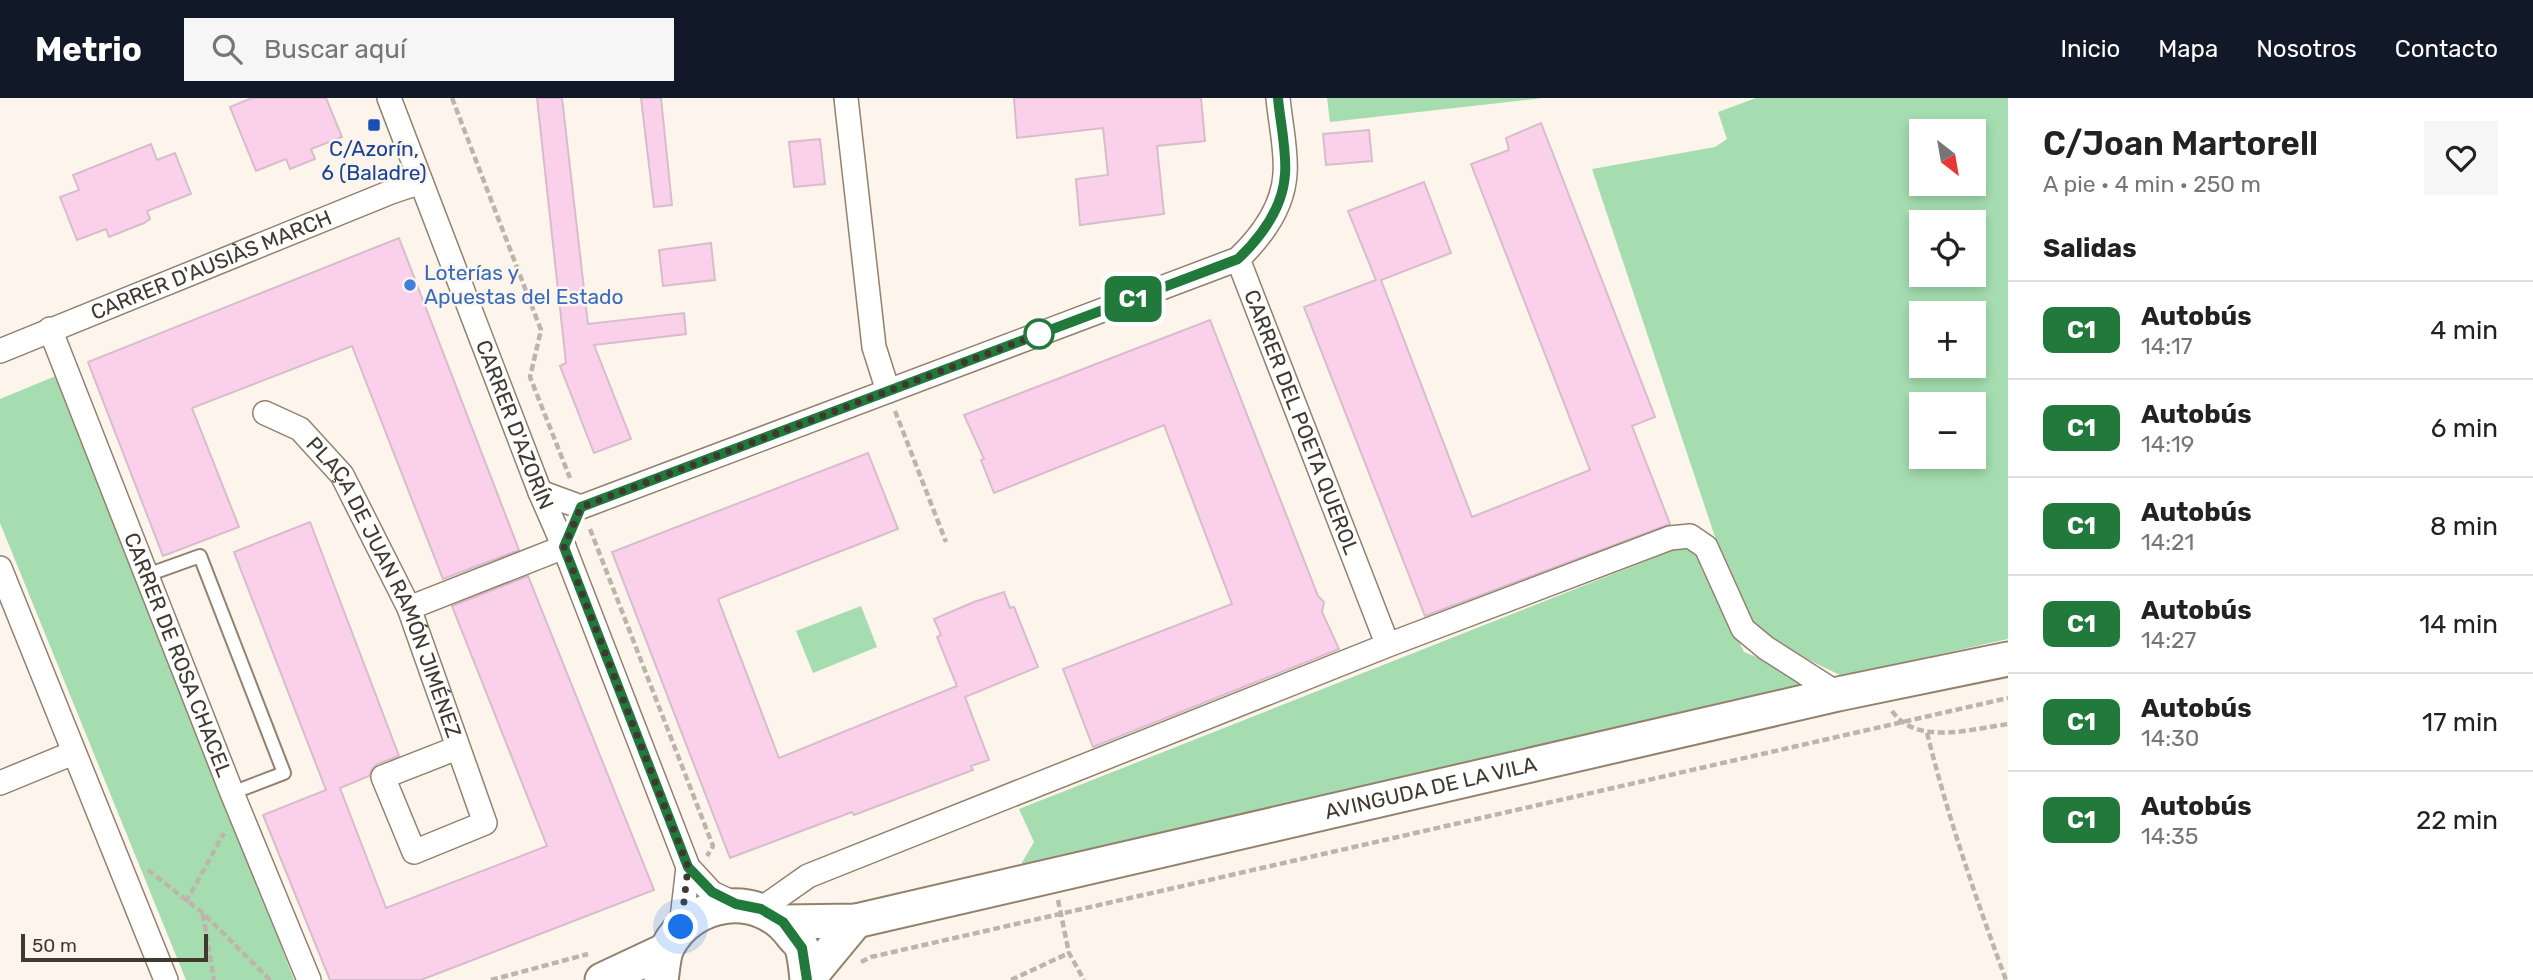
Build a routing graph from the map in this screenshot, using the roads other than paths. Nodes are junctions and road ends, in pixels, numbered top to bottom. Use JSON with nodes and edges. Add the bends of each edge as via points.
{"nodes":[{"id":1,"x":390,"y":98,"type":"edge"},
{"id":2,"x":846,"y":98,"type":"edge"},
{"id":3,"x":1278,"y":98,"type":"edge"},
{"id":4,"x":421,"y":182,"type":"junction"},
{"id":5,"x":1238,"y":259,"type":"junction"},
{"id":6,"x":50,"y":329,"type":"junction"},
{"id":7,"x":0,"y":351,"type":"edge"},
{"id":8,"x":888,"y":391,"type":"junction"},
{"id":9,"x":265,"y":414,"type":"dead end"},
{"id":10,"x":540,"y":492,"type":"junction"},
{"id":11,"x":581,"y":507,"type":"junction"},
{"id":12,"x":564,"y":547,"type":"junction"},
{"id":13,"x":1,"y":573,"type":"edge"},
{"id":14,"x":147,"y":575,"type":"junction"},
{"id":15,"x":408,"y":608,"type":"junction"},
{"id":16,"x":1383,"y":633,"type":"dead end"},
{"id":17,"x":2008,"y":659,"type":"edge"},
{"id":18,"x":1838,"y":694,"type":"junction"},
{"id":19,"x":457,"y":748,"type":"junction"},
{"id":20,"x":73,"y":753,"type":"junction"},
{"id":21,"x":0,"y":783,"type":"edge"},
{"id":22,"x":235,"y":800,"type":"junction"},
{"id":23,"x":688,"y":867,"type":"junction"},
{"id":24,"x":760,"y":912,"type":"junction"},
{"id":25,"x":856,"y":921,"type":"junction"},
{"id":26,"x":669,"y":953,"type":"edge"},
{"id":27,"x":608,"y":979,"type":"edge"},
{"id":28,"x":166,"y":980,"type":"edge"},
{"id":29,"x":309,"y":980,"type":"edge"},
{"id":30,"x":807,"y":980,"type":"edge"}],
"edges":[{"from":1,"to":4,"type":"street","name":"CARRER D'AZORÍN"},
{"from":2,"to":8,"type":"street","via":[[874,346]]},
{"from":3,"to":5,"type":"street","via":[[1285,174],[1278,206],[1254,244]]},
{"from":4,"to":6,"type":"street","name":"CARRER D'AUSIÀS MARCH"},
{"from":4,"to":10,"type":"street","name":"CARRER D'AZORÍN"},
{"from":5,"to":8,"type":"street"},
{"from":5,"to":16,"type":"street","name":"CARRER DEL POETA QUEROL"},
{"from":6,"to":7,"type":"street","name":"CARRER D'AUSIÀS MARCH"},
{"from":6,"to":14,"type":"street","name":"CARRER DE ROSA CHACEL"},
{"from":8,"to":11,"type":"street"},
{"from":9,"to":15,"type":"street","name":"PLAÇA DE JUAN RAMÓN JIMÉNEZ","via":[[300,429],[342,475]]},
{"from":10,"to":11,"type":"street"},
{"from":10,"to":12,"type":"street","name":"CARRER D'AZORÍN"},
{"from":11,"to":12,"type":"street"},
{"from":12,"to":15,"type":"street"},
{"from":12,"to":23,"type":"street","name":"CARRER D'AZORÍN"},
{"from":13,"to":20,"type":"street"},
{"from":14,"to":22,"type":"street","name":"CARRER DE ROSA CHACEL"},
{"from":14,"to":22,"type":"lane","via":[[200,555],[284,773]]},
{"from":15,"to":19,"type":"street","name":"PLAÇA DE JUAN RAMÓN JIMÉNEZ"},
{"from":17,"to":18,"type":"street","name":"AVINGUDA DE LA VILA"},
{"from":18,"to":24,"type":"street","via":[[1743,629],[1706,547],[1690,536],[1670,538],[808,876]]},
{"from":18,"to":25,"type":"street","name":"AVINGUDA DE LA VILA"},
{"from":19,"to":19,"type":"street","name":"PLAÇA DE JUAN RAMÓN JIMÉNEZ","via":[[383,777],[414,852],[485,823]]},
{"from":20,"to":21,"type":"street"},
{"from":20,"to":28,"type":"street"},
{"from":22,"to":29,"type":"street","name":"CARRER DE ROSA CHACEL"},
{"from":23,"to":24,"type":"street","name":"CARRER D'AZORÍN","via":[[712,892]]},
{"from":23,"to":26,"type":"street","name":"CARRER D'AZORÍN"},
{"from":24,"to":25,"type":"street","name":"AVINGUDA DE LA VILA"},
{"from":24,"to":26,"type":"street","name":"AVINGUDA DE LA VILA","via":[[706,910]]},
{"from":24,"to":30,"type":"street","via":[[802,948]]},
{"from":25,"to":30,"type":"street"},
{"from":26,"to":27,"type":"street"}]}
